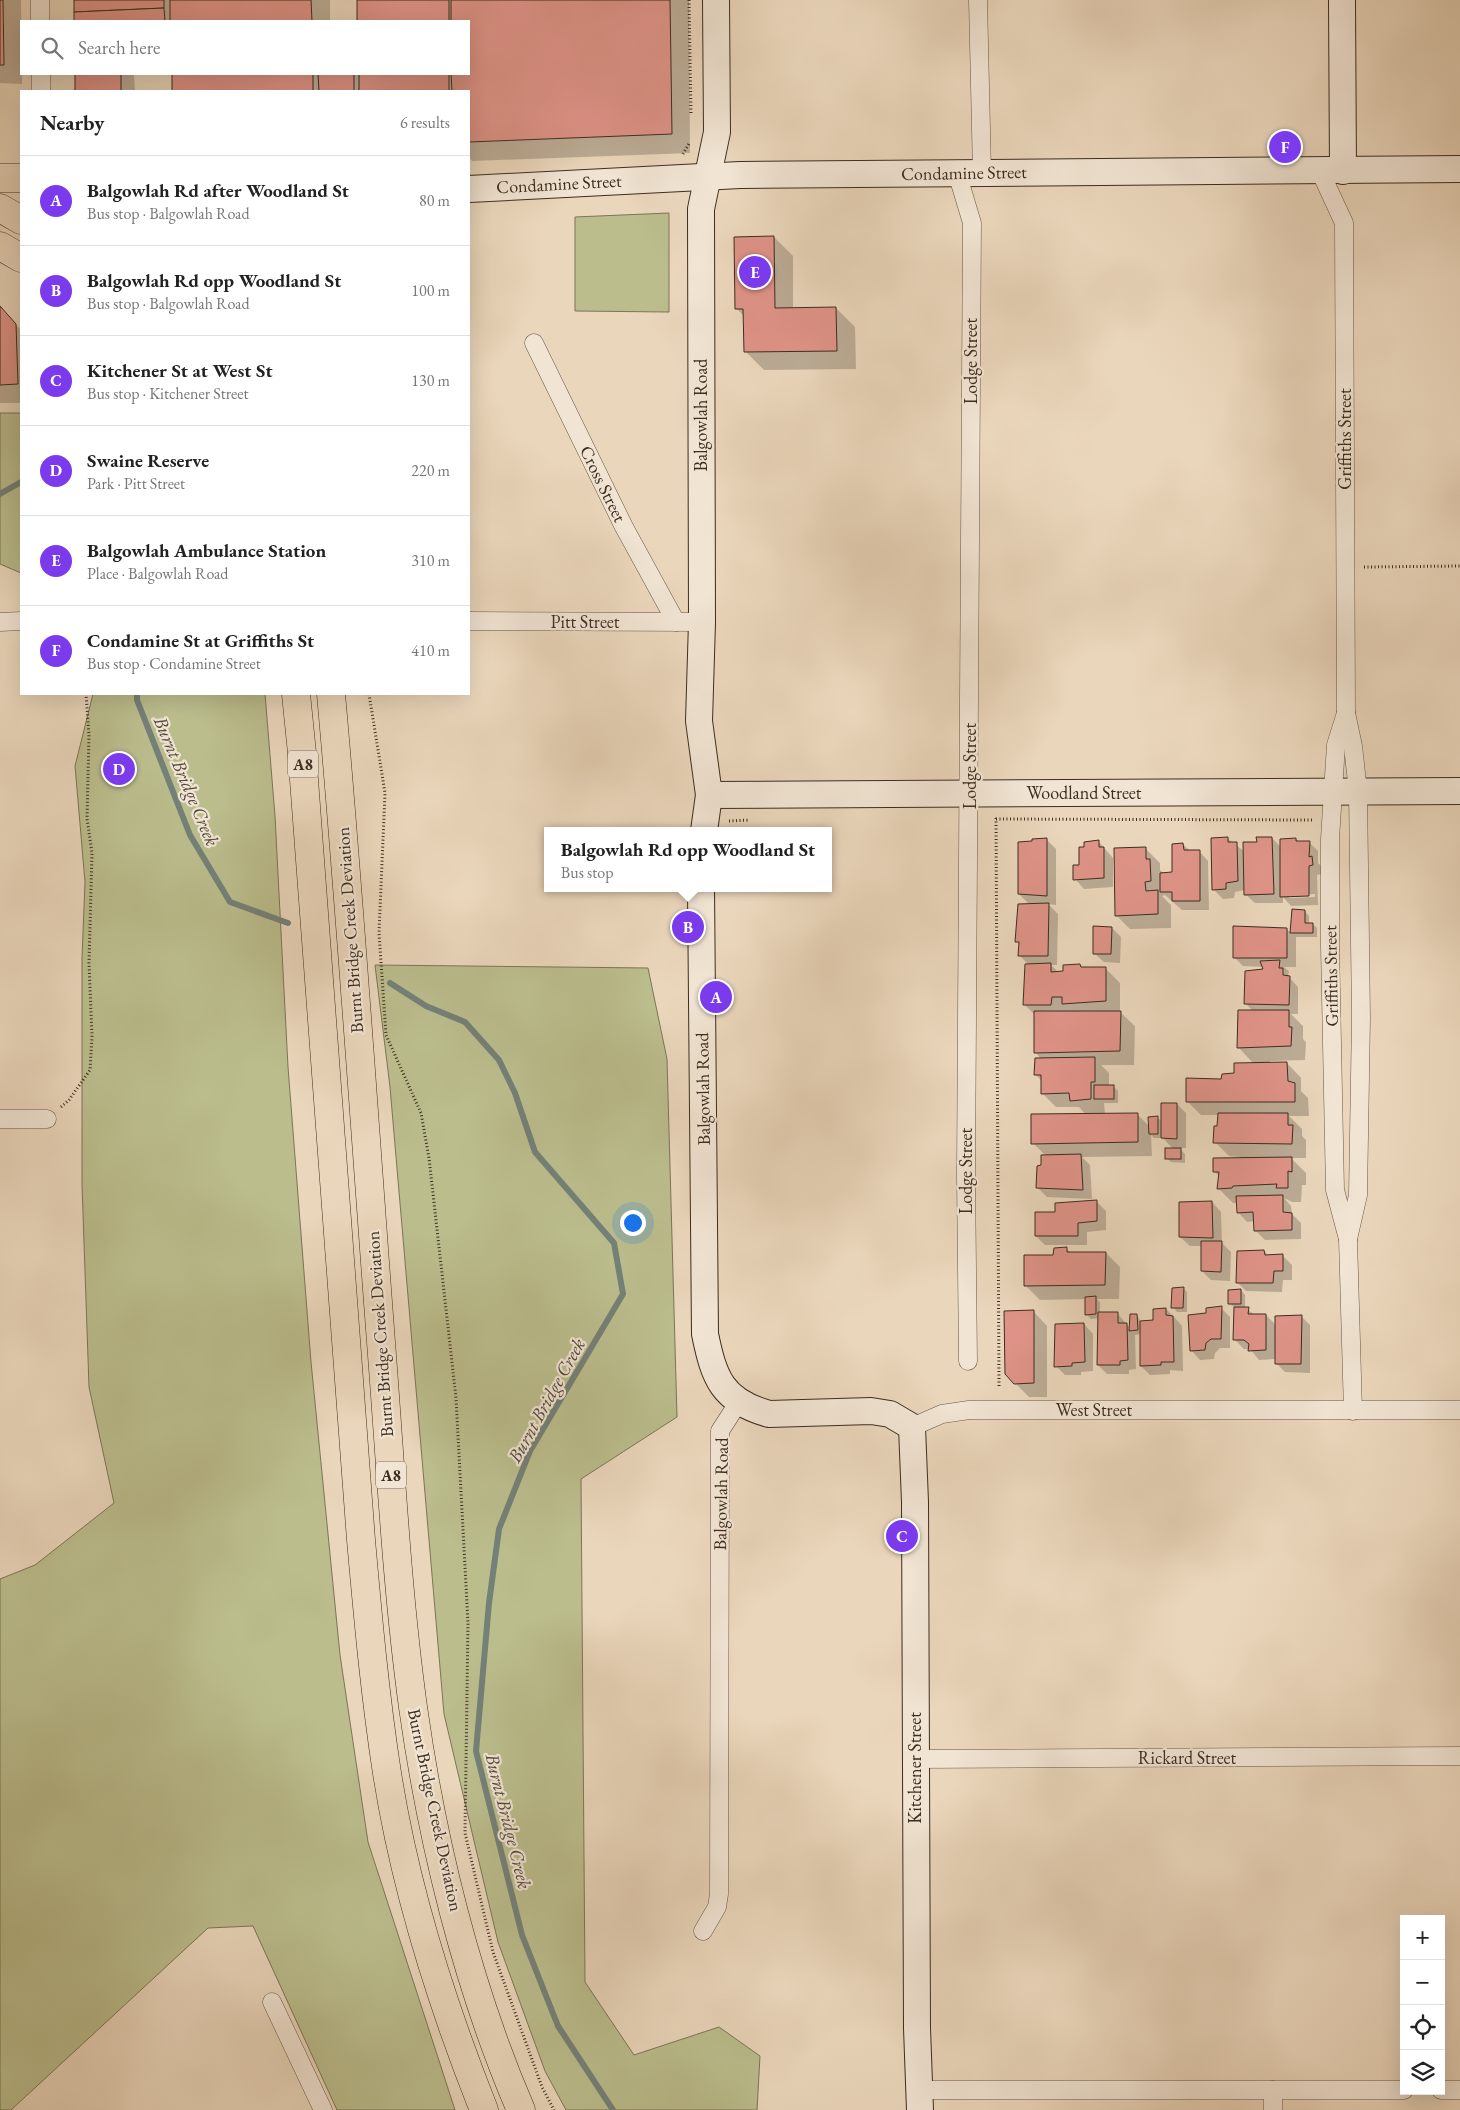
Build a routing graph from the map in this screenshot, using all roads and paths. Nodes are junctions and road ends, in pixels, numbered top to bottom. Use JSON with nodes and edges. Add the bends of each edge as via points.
{"nodes":[{"id":1,"x":40,"y":0,"type":"edge"},
{"id":2,"x":689,"y":0,"type":"edge"},
{"id":3,"x":716,"y":0,"type":"edge"},
{"id":4,"x":978,"y":0,"type":"edge"},
{"id":5,"x":1342,"y":0,"type":"edge"},
{"id":6,"x":40,"y":20,"type":"edge"},
{"id":7,"x":41,"y":75,"type":"edge"},
{"id":8,"x":41,"y":90,"type":"edge"},
{"id":9,"x":692,"y":118,"type":"dead end"},
{"id":10,"x":692,"y":137,"type":"dead end"},
{"id":11,"x":682,"y":157,"type":"dead end"},
{"id":12,"x":1460,"y":169,"type":"edge"},
{"id":13,"x":1332,"y":171,"type":"junction"},
{"id":14,"x":969,"y":172,"type":"junction"},
{"id":15,"x":708,"y":177,"type":"junction"},
{"id":16,"x":0,"y":178,"type":"edge"},
{"id":17,"x":20,"y":178,"type":"edge"},
{"id":18,"x":470,"y":189,"type":"edge"},
{"id":19,"x":0,"y":208,"type":"edge"},
{"id":20,"x":20,"y":219,"type":"edge"},
{"id":21,"x":0,"y":246,"type":"edge"},
{"id":22,"x":20,"y":257,"type":"edge"},
{"id":23,"x":534,"y":344,"type":"dead end"},
{"id":24,"x":1460,"y":566,"type":"edge"},
{"id":25,"x":1345,"y":567,"type":"junction"},
{"id":26,"x":470,"y":621,"type":"edge"},
{"id":27,"x":0,"y":622,"type":"edge"},
{"id":28,"x":20,"y":622,"type":"edge"},
{"id":29,"x":676,"y":622,"type":"junction"},
{"id":30,"x":702,"y":622,"type":"junction"},
{"id":31,"x":86,"y":695,"type":"edge"},
{"id":32,"x":296,"y":695,"type":"edge"},
{"id":33,"x":331,"y":695,"type":"edge"},
{"id":34,"x":369,"y":695,"type":"edge"},
{"id":35,"x":1346,"y":713,"type":"junction"},
{"id":36,"x":1460,"y":790,"type":"edge"},
{"id":37,"x":970,"y":793,"type":"junction"},
{"id":38,"x":709,"y":795,"type":"junction"},
{"id":39,"x":1341,"y":800,"type":"junction"},
{"id":40,"x":996,"y":820,"type":"joint"},
{"id":41,"x":705,"y":827,"type":"edge"},
{"id":42,"x":701,"y":892,"type":"edge"},
{"id":43,"x":0,"y":1119,"type":"edge"},
{"id":44,"x":47,"y":1119,"type":"joint"},
{"id":45,"x":1348,"y":1239,"type":"junction"},
{"id":46,"x":968,"y":1361,"type":"dead end"},
{"id":47,"x":999,"y":1386,"type":"dead end"},
{"id":48,"x":738,"y":1403,"type":"junction"},
{"id":49,"x":1460,"y":1410,"type":"edge"},
{"id":50,"x":1352,"y":1411,"type":"junction"},
{"id":51,"x":912,"y":1427,"type":"junction"},
{"id":52,"x":1460,"y":1756,"type":"edge"},
{"id":53,"x":915,"y":1759,"type":"junction"},
{"id":54,"x":703,"y":1931,"type":"dead end"},
{"id":55,"x":272,"y":2002,"type":"dead end"},
{"id":56,"x":1273,"y":2090,"type":"junction"},
{"id":57,"x":1400,"y":2090,"type":"edge"},
{"id":58,"x":1445,"y":2090,"type":"edge"},
{"id":59,"x":1460,"y":2090,"type":"edge"},
{"id":60,"x":920,"y":2100,"type":"edge"},
{"id":61,"x":323,"y":2110,"type":"edge"},
{"id":62,"x":484,"y":2110,"type":"edge"},
{"id":63,"x":521,"y":2110,"type":"edge"},
{"id":64,"x":554,"y":2110,"type":"edge"},
{"id":65,"x":1273,"y":2110,"type":"edge"}],
"edges":[{"from":1,"to":6,"type":"street"},
{"from":2,"to":9,"type":"path"},
{"from":3,"to":15,"type":"street","name":"Balgowlah Road","via":[[717,132]]},
{"from":4,"to":14,"type":"street","name":"Lodge Street"},
{"from":5,"to":13,"type":"street","name":"Griffiths Street"},
{"from":7,"to":8,"type":"street"},
{"from":10,"to":11,"type":"path"},
{"from":12,"to":13,"type":"street","name":"Condamine Street"},
{"from":13,"to":14,"type":"street","name":"Condamine Street"},
{"from":13,"to":25,"type":"street","name":"Griffiths Street","via":[[1344,223]]},
{"from":14,"to":15,"type":"street","name":"Condamine Street"},
{"from":14,"to":37,"type":"street","name":"Lodge Street","via":[[972,223]]},
{"from":15,"to":18,"type":"street","name":"Condamine Street"},
{"from":15,"to":30,"type":"street","name":"Balgowlah Road","via":[[701,217]]},
{"from":16,"to":17,"type":"highway"},
{"from":19,"to":20,"type":"highway"},
{"from":21,"to":22,"type":"highway"},
{"from":23,"to":29,"type":"street","name":"Cross Street","via":[[624,527]]},
{"from":24,"to":25,"type":"path"},
{"from":25,"to":35,"type":"street","name":"Griffiths Street"},
{"from":26,"to":29,"type":"street","name":"Pitt Street"},
{"from":27,"to":28,"type":"street"},
{"from":29,"to":30,"type":"street","name":"Pitt Street"},
{"from":30,"to":38,"type":"street","name":"Balgowlah Road","via":[[699,721]]},
{"from":31,"to":44,"type":"path","via":[[88,819],[92,853],[90,1070],[69,1100]]},
{"from":32,"to":62,"type":"highway","name":"Burnt Bridge Creek Deviation","number":"A8","via":[[361,1540],[386,1764],[404,1859],[430,1956],[461,2053]]},
{"from":33,"to":63,"type":"highway","name":"Burnt Bridge Creek Deviation","number":"A8","via":[[393,1500],[413,1706],[446,1877],[490,2028]]},
{"from":34,"to":64,"type":"path","via":[[384,793],[379,932],[386,1035],[422,1112],[430,1158],[456,1398],[468,1623],[465,1833],[494,1952],[542,2087]]},
{"from":35,"to":39,"type":"street","name":"Griffiths Street","via":[[1336,744]]},
{"from":35,"to":39,"type":"street","name":"Griffiths Street","via":[[1353,746]]},
{"from":36,"to":39,"type":"street","name":"Woodland Street"},
{"from":37,"to":38,"type":"street","name":"Woodland Street"},
{"from":37,"to":39,"type":"street","name":"Woodland Street"},
{"from":37,"to":46,"type":"street","name":"Lodge Street","via":[[966,1166]]},
{"from":38,"to":41,"type":"street","name":"Balgowlah Road"},
{"from":39,"to":40,"type":"path","name":"Woodland Street","via":[[1315,820]]},
{"from":39,"to":45,"type":"street","name":"Griffiths Street","via":[[1361,1018],[1358,1195]]},
{"from":39,"to":45,"type":"street","name":"Griffiths Street","via":[[1330,946],[1335,1190]]},
{"from":40,"to":47,"type":"path","name":"Lodge Street"},
{"from":42,"to":48,"type":"street","name":"Balgowlah Road","via":[[705,1334],[712,1366],[726,1391]]},
{"from":43,"to":44,"type":"street"},
{"from":45,"to":50,"type":"street","name":"Griffiths Street"},
{"from":48,"to":51,"type":"street","via":[[769,1414],[871,1411],[890,1414]]},
{"from":48,"to":54,"type":"street","name":"Balgowlah Road","via":[[720,1431],[719,1894],[717,1907]]},
{"from":49,"to":50,"type":"street","name":"West Street"},
{"from":50,"to":51,"type":"street","name":"West Street","via":[[962,1410],[942,1414]]},
{"from":51,"to":53,"type":"street","name":"Kitchener Street"},
{"from":52,"to":53,"type":"street","name":"Rickard Street"},
{"from":53,"to":60,"type":"street","name":"Kitchener Street"},
{"from":55,"to":61,"type":"street"},
{"from":56,"to":57,"type":"street"},
{"from":56,"to":60,"type":"street"},
{"from":56,"to":65,"type":"street"},
{"from":58,"to":59,"type":"street"}]}
